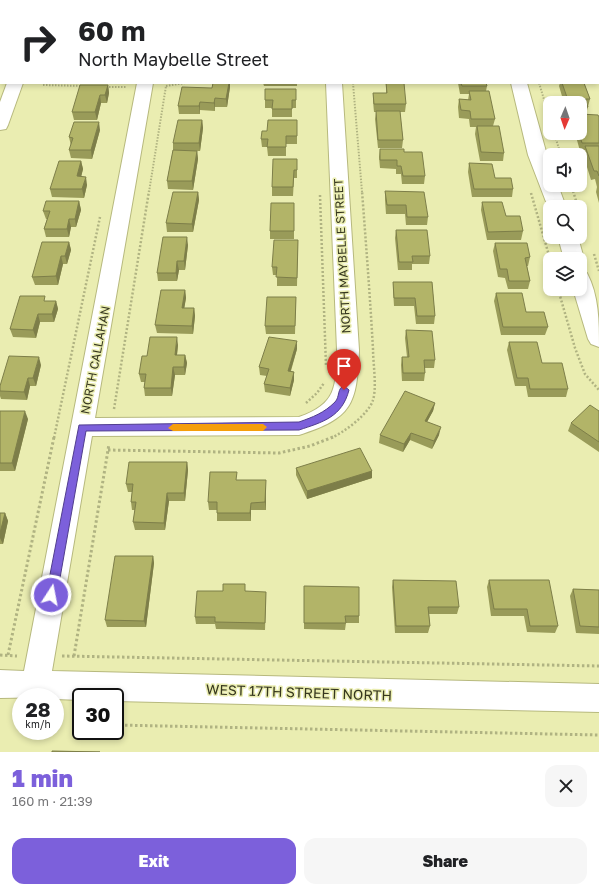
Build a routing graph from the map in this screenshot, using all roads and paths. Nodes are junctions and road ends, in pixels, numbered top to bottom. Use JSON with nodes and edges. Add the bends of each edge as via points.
{"nodes":[{"id":1,"x":15,"y":84,"type":"edge"},
{"id":2,"x":174,"y":84,"type":"edge"},
{"id":3,"x":334,"y":84,"type":"edge"},
{"id":4,"x":353,"y":84,"type":"edge"},
{"id":5,"x":519,"y":84,"type":"edge"},
{"id":6,"x":539,"y":84,"type":"edge"},
{"id":7,"x":43,"y":85,"type":"dead end"},
{"id":8,"x":90,"y":86,"type":"edge"},
{"id":9,"x":98,"y":86,"type":"edge"},
{"id":10,"x":142,"y":87,"type":"edge"},
{"id":11,"x":543,"y":96,"type":"edge"},
{"id":12,"x":0,"y":125,"type":"edge"},
{"id":13,"x":320,"y":195,"type":"dead end"},
{"id":14,"x":554,"y":200,"type":"edge"},
{"id":15,"x":101,"y":212,"type":"dead end"},
{"id":16,"x":560,"y":296,"type":"edge"},
{"id":17,"x":586,"y":296,"type":"edge"},
{"id":18,"x":599,"y":339,"type":"edge"},
{"id":19,"x":326,"y":372,"type":"dead end"},
{"id":20,"x":326,"y":379,"type":"dead end"},
{"id":21,"x":599,"y":390,"type":"edge"},
{"id":22,"x":299,"y":405,"type":"dead end"},
{"id":23,"x":114,"y":407,"type":"junction"},
{"id":24,"x":122,"y":407,"type":"dead end"},
{"id":25,"x":82,"y":428,"type":"junction"},
{"id":26,"x":111,"y":428,"type":"junction"},
{"id":27,"x":108,"y":450,"type":"junction"},
{"id":28,"x":0,"y":655,"type":"edge"},
{"id":29,"x":8,"y":655,"type":"junction"},
{"id":30,"x":40,"y":656,"type":"junction"},
{"id":31,"x":74,"y":656,"type":"junction"},
{"id":32,"x":599,"y":666,"type":"edge"},
{"id":33,"x":0,"y":684,"type":"edge"},
{"id":34,"x":35,"y":685,"type":"junction"},
{"id":35,"x":599,"y":698,"type":"edge"},
{"id":36,"x":124,"y":725,"type":"edge"},
{"id":37,"x":599,"y":735,"type":"edge"}],
"edges":[{"from":1,"to":12,"type":"street"},
{"from":2,"to":10,"type":"path"},
{"from":3,"to":26,"type":"street","name":"NORTH MAYBELLE STREET","via":[[348,350],[347,378],[341,402],[325,417],[299,426]]},
{"from":4,"to":27,"type":"path","via":[[371,311],[374,377],[372,401],[359,419],[339,435],[310,446],[279,453]]},
{"from":5,"to":14,"type":"street","via":[[537,155]]},
{"from":6,"to":11,"type":"path"},
{"from":7,"to":8,"type":"path"},
{"from":9,"to":10,"type":"path"},
{"from":10,"to":23,"type":"path"},
{"from":10,"to":25,"type":"street","name":"NORTH CALLAHAN","via":[[133,156]]},
{"from":13,"to":19,"type":"path"},
{"from":15,"to":29,"type":"path"},
{"from":16,"to":21,"type":"path","via":[[585,374]]},
{"from":17,"to":18,"type":"street"},
{"from":20,"to":22,"type":"path","via":[[317,393],[305,404]]},
{"from":23,"to":24,"type":"path"},
{"from":23,"to":26,"type":"path"},
{"from":25,"to":26,"type":"street","name":"NORTH MAYBELLE STREET"},
{"from":25,"to":30,"type":"street","name":"NORTH CALLAHAN"},
{"from":26,"to":27,"type":"path"},
{"from":27,"to":31,"type":"path"},
{"from":28,"to":29,"type":"path"},
{"from":29,"to":30,"type":"path"},
{"from":30,"to":31,"type":"path"},
{"from":30,"to":34,"type":"street","name":"NORTH CALLAHAN"},
{"from":31,"to":32,"type":"path"},
{"from":33,"to":34,"type":"street","name":"WEST 17TH STREET NORTH"},
{"from":34,"to":35,"type":"street","name":"WEST 17TH STREET NORTH"},
{"from":36,"to":37,"type":"path"}]}
